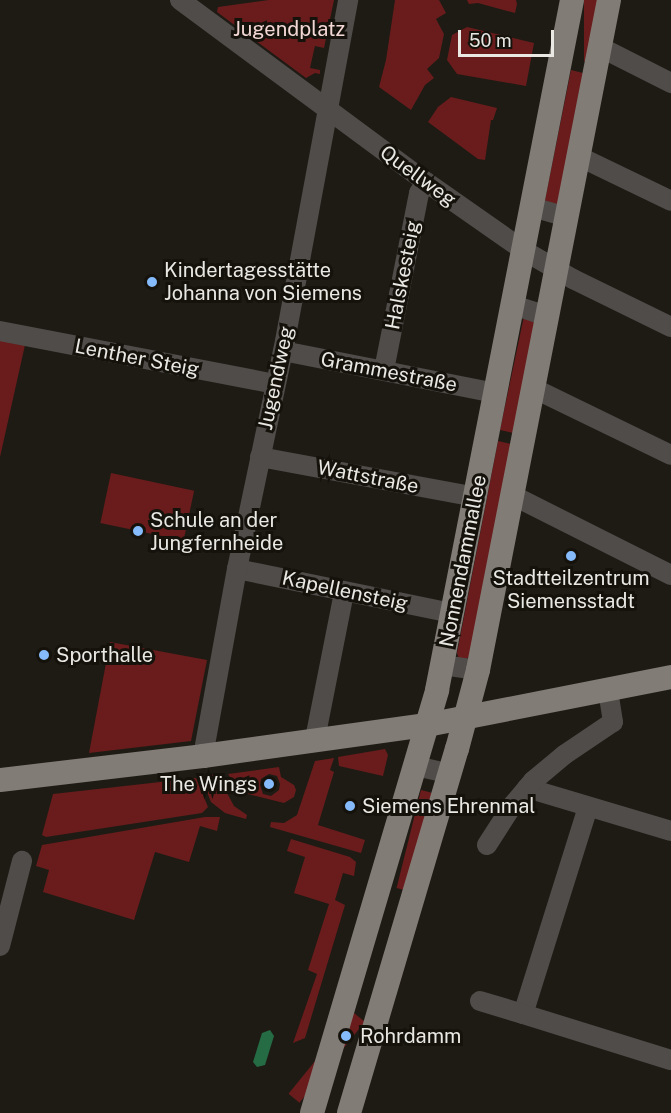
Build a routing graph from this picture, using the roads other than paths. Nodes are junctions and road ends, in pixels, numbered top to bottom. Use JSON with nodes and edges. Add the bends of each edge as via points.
{"nodes":[{"id":1,"x":180,"y":0,"type":"edge"},
{"id":2,"x":348,"y":0,"type":"edge"},
{"id":3,"x":572,"y":0,"type":"edge"},
{"id":4,"x":609,"y":0,"type":"edge"},
{"id":5,"x":600,"y":47,"type":"junction"},
{"id":6,"x":671,"y":83,"type":"edge"},
{"id":7,"x":327,"y":109,"type":"junction"},
{"id":8,"x":578,"y":156,"type":"junction"},
{"id":9,"x":426,"y":182,"type":"junction"},
{"id":10,"x":671,"y":201,"type":"edge"},
{"id":11,"x":532,"y":207,"type":"junction"},
{"id":12,"x":567,"y":217,"type":"junction"},
{"id":13,"x":523,"y":250,"type":"junction"},
{"id":14,"x":556,"y":270,"type":"junction"},
{"id":15,"x":513,"y":305,"type":"junction"},
{"id":16,"x":548,"y":316,"type":"junction"},
{"id":17,"x":671,"y":327,"type":"edge"},
{"id":18,"x":0,"y":331,"type":"edge"},
{"id":19,"x":283,"y":351,"type":"junction"},
{"id":20,"x":384,"y":370,"type":"junction"},
{"id":21,"x":275,"y":384,"type":"junction"},
{"id":22,"x":533,"y":388,"type":"junction"},
{"id":23,"x":496,"y":393,"type":"junction"},
{"id":24,"x":671,"y":455,"type":"edge"},
{"id":25,"x":260,"y":457,"type":"junction"},
{"id":26,"x":512,"y":495,"type":"junction"},
{"id":27,"x":475,"y":497,"type":"junction"},
{"id":28,"x":237,"y":569,"type":"junction"},
{"id":29,"x":671,"y":575,"type":"edge"},
{"id":30,"x":344,"y":592,"type":"junction"},
{"id":31,"x":453,"y":614,"type":"junction"},
{"id":32,"x":442,"y":665,"type":"junction"},
{"id":33,"x":478,"y":670,"type":"junction"},
{"id":34,"x":671,"y":677,"type":"edge"},
{"id":35,"x":608,"y":689,"type":"junction"},
{"id":36,"x":466,"y":717,"type":"junction"},
{"id":37,"x":427,"y":725,"type":"junction"},
{"id":38,"x":315,"y":739,"type":"junction"},
{"id":39,"x":203,"y":756,"type":"junction"},
{"id":40,"x":416,"y":766,"type":"junction"},
{"id":41,"x":450,"y":774,"type":"junction"},
{"id":42,"x":0,"y":780,"type":"edge"},
{"id":43,"x":527,"y":788,"type":"junction"},
{"id":44,"x":588,"y":807,"type":"junction"},
{"id":45,"x":671,"y":831,"type":"edge"},
{"id":46,"x":487,"y":845,"type":"dead end"},
{"id":47,"x":22,"y":861,"type":"dead end"},
{"id":48,"x":0,"y":946,"type":"edge"},
{"id":49,"x":480,"y":1001,"type":"dead end"},
{"id":50,"x":523,"y":1014,"type":"junction"},
{"id":51,"x":671,"y":1060,"type":"edge"},
{"id":52,"x":312,"y":1113,"type":"edge"},
{"id":53,"x":349,"y":1113,"type":"edge"}],
"edges":[{"from":1,"to":7,"type":"street","name":"Quellweg"},
{"from":2,"to":7,"type":"street","name":"Jugendweg"},
{"from":3,"to":11,"type":"main road","name":"Nonnendammallee"},
{"from":4,"to":5,"type":"main road","name":"Nonnendammallee"},
{"from":5,"to":6,"type":"street"},
{"from":5,"to":8,"type":"main road","name":"Nonnendammallee"},
{"from":7,"to":9,"type":"street","name":"Quellweg"},
{"from":7,"to":19,"type":"street","name":"Jugendweg"},
{"from":8,"to":10,"type":"street"},
{"from":8,"to":12,"type":"main road","name":"Nonnendammallee"},
{"from":9,"to":13,"type":"street","name":"Quellweg"},
{"from":9,"to":20,"type":"street","name":"Halskesteig","via":[[419,193]]},
{"from":11,"to":12,"type":"street"},
{"from":11,"to":13,"type":"main road","name":"Nonnendammallee"},
{"from":12,"to":14,"type":"main road","name":"Nonnendammallee"},
{"from":13,"to":14,"type":"street","name":"Quellweg"},
{"from":13,"to":15,"type":"main road","name":"Nonnendammallee"},
{"from":14,"to":16,"type":"main road","name":"Nonnendammallee"},
{"from":14,"to":17,"type":"street","name":"Quellweg"},
{"from":15,"to":16,"type":"street"},
{"from":15,"to":23,"type":"main road","name":"Nonnendammallee"},
{"from":16,"to":22,"type":"main road","name":"Nonnendammallee"},
{"from":18,"to":21,"type":"street","name":"Lenther Steig"},
{"from":19,"to":20,"type":"street","name":"Grammestraße"},
{"from":19,"to":21,"type":"street","name":"Jugendweg"},
{"from":20,"to":23,"type":"street","name":"Grammestraße"},
{"from":21,"to":25,"type":"street","name":"Jugendweg"},
{"from":22,"to":24,"type":"street"},
{"from":22,"to":26,"type":"main road","name":"Nonnendammallee"},
{"from":23,"to":27,"type":"main road","name":"Nonnendammallee"},
{"from":25,"to":27,"type":"street","name":"Wattstraße"},
{"from":25,"to":28,"type":"street","name":"Jugendweg"},
{"from":26,"to":29,"type":"street"},
{"from":26,"to":33,"type":"main road","name":"Nonnendammallee"},
{"from":27,"to":31,"type":"main road","name":"Nonnendammallee"},
{"from":28,"to":30,"type":"street","name":"Kapellensteig"},
{"from":28,"to":39,"type":"street","name":"Jugendweg"},
{"from":30,"to":31,"type":"street","name":"Kapellensteig"},
{"from":30,"to":38,"type":"street"},
{"from":31,"to":32,"type":"main road","name":"Nonnendammallee"},
{"from":32,"to":33,"type":"street"},
{"from":32,"to":37,"type":"main road","name":"Nonnendammallee"},
{"from":33,"to":36,"type":"main road","name":"Nonnendammallee"},
{"from":34,"to":35,"type":"main road"},
{"from":35,"to":36,"type":"main road"},
{"from":35,"to":43,"type":"street","via":[[613,722],[564,755]]},
{"from":36,"to":37,"type":"main road"},
{"from":36,"to":41,"type":"main road","name":"Nonnendammallee"},
{"from":37,"to":38,"type":"main road"},
{"from":37,"to":40,"type":"main road","name":"Nonnendammallee"},
{"from":38,"to":39,"type":"main road"},
{"from":39,"to":42,"type":"main road"},
{"from":40,"to":41,"type":"street"},
{"from":40,"to":52,"type":"main road","name":"Nonnendammallee"},
{"from":41,"to":53,"type":"main road","name":"Nonnendammallee"},
{"from":43,"to":44,"type":"street"},
{"from":43,"to":46,"type":"street"},
{"from":44,"to":45,"type":"street"},
{"from":44,"to":50,"type":"street"},
{"from":47,"to":48,"type":"street"},
{"from":49,"to":50,"type":"street"},
{"from":50,"to":51,"type":"street"}]}
